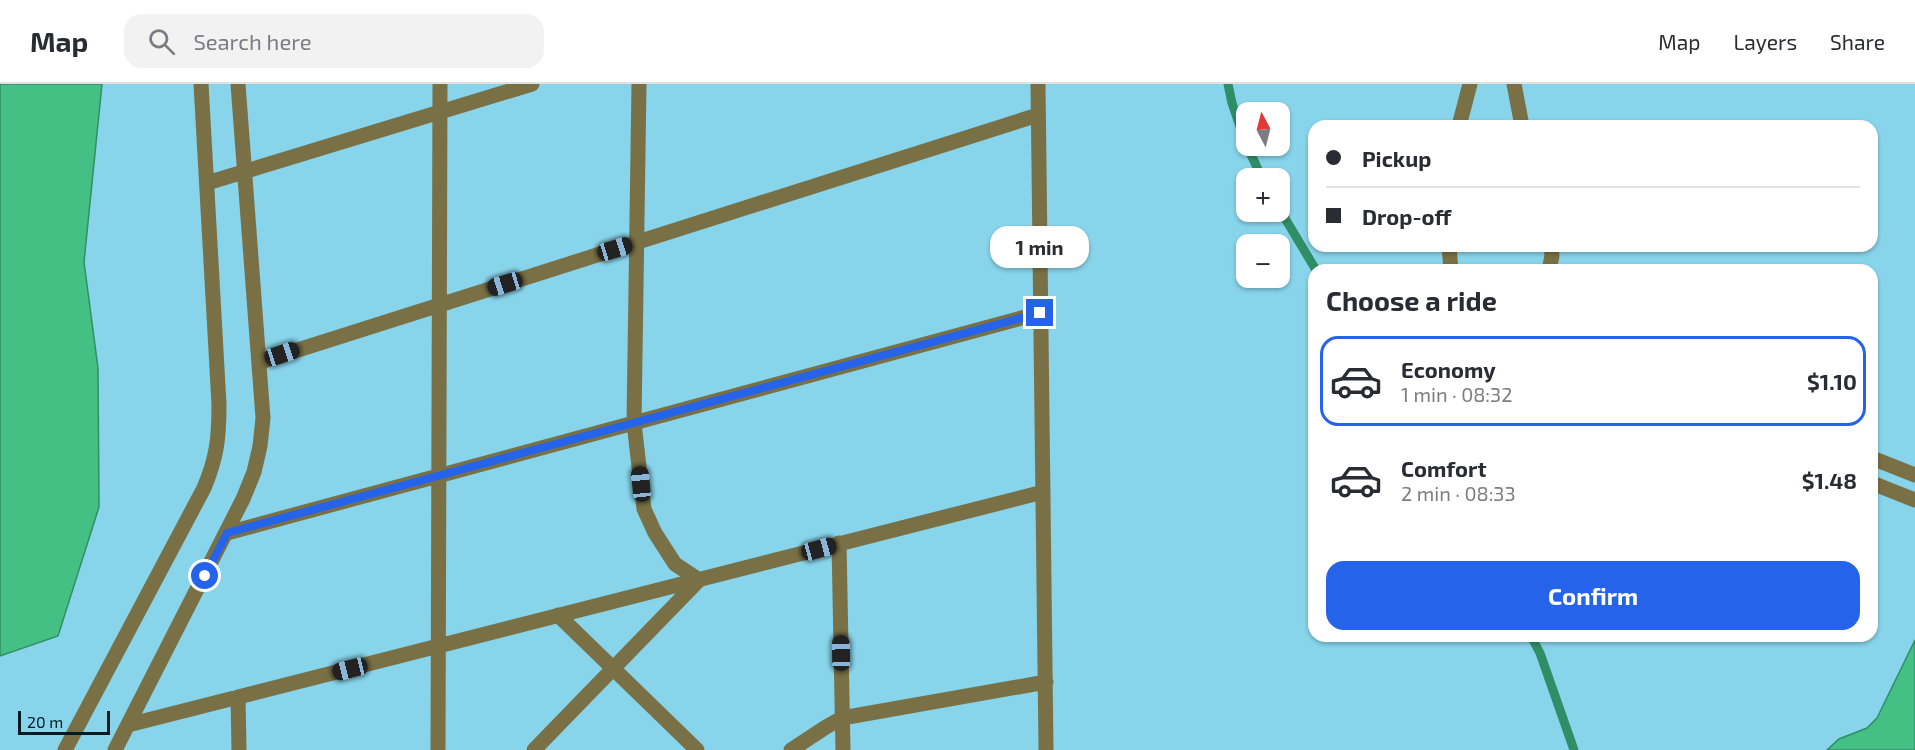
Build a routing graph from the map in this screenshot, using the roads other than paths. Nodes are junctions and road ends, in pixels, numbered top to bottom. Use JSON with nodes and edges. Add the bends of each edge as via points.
{"nodes":[{"id":1,"x":201,"y":84,"type":"edge"},
{"id":2,"x":238,"y":84,"type":"edge"},
{"id":3,"x":440,"y":84,"type":"edge"},
{"id":4,"x":532,"y":84,"type":"edge"},
{"id":5,"x":639,"y":84,"type":"edge"},
{"id":6,"x":1038,"y":84,"type":"edge"},
{"id":7,"x":1470,"y":84,"type":"edge"},
{"id":8,"x":1514,"y":84,"type":"edge"},
{"id":9,"x":440,"y":112,"type":"junction"},
{"id":10,"x":1038,"y":115,"type":"junction"},
{"id":11,"x":1461,"y":120,"type":"edge"},
{"id":12,"x":1521,"y":120,"type":"edge"},
{"id":13,"x":244,"y":171,"type":"junction"},
{"id":14,"x":207,"y":183,"type":"junction"},
{"id":15,"x":637,"y":242,"type":"junction"},
{"id":16,"x":439,"y":305,"type":"junction"},
{"id":17,"x":1040,"y":313,"type":"junction"},
{"id":18,"x":260,"y":362,"type":"junction"},
{"id":19,"x":634,"y":423,"type":"junction"},
{"id":20,"x":1878,"y":460,"type":"edge"},
{"id":21,"x":1915,"y":475,"type":"edge"},
{"id":22,"x":439,"y":476,"type":"junction"},
{"id":23,"x":1878,"y":486,"type":"edge"},
{"id":24,"x":1043,"y":492,"type":"junction"},
{"id":25,"x":1915,"y":501,"type":"edge"},
{"id":26,"x":227,"y":533,"type":"junction"},
{"id":27,"x":839,"y":543,"type":"junction"},
{"id":28,"x":699,"y":580,"type":"junction"},
{"id":29,"x":558,"y":615,"type":"junction"},
{"id":30,"x":438,"y":646,"type":"junction"},
{"id":31,"x":613,"y":668,"type":"junction"},
{"id":32,"x":1046,"y":682,"type":"junction"},
{"id":33,"x":238,"y":697,"type":"junction"},
{"id":34,"x":842,"y":718,"type":"junction"},
{"id":35,"x":128,"y":725,"type":"junction"},
{"id":36,"x":65,"y":750,"type":"edge"},
{"id":37,"x":115,"y":750,"type":"edge"},
{"id":38,"x":239,"y":750,"type":"edge"},
{"id":39,"x":438,"y":750,"type":"edge"},
{"id":40,"x":534,"y":750,"type":"edge"},
{"id":41,"x":697,"y":750,"type":"edge"},
{"id":42,"x":791,"y":750,"type":"edge"},
{"id":43,"x":843,"y":750,"type":"edge"},
{"id":44,"x":1046,"y":750,"type":"edge"}],
"edges":[{"from":1,"to":14,"type":"street"},
{"from":2,"to":13,"type":"street"},
{"from":3,"to":9,"type":"street"},
{"from":4,"to":9,"type":"street"},
{"from":5,"to":15,"type":"street"},
{"from":6,"to":10,"type":"street"},
{"from":7,"to":11,"type":"street"},
{"from":8,"to":12,"type":"street"},
{"from":9,"to":13,"type":"street"},
{"from":9,"to":16,"type":"street"},
{"from":10,"to":15,"type":"street"},
{"from":10,"to":17,"type":"street"},
{"from":13,"to":14,"type":"street"},
{"from":13,"to":18,"type":"street"},
{"from":14,"to":36,"type":"street","via":[[219,404],[214,463]]},
{"from":15,"to":16,"type":"street"},
{"from":15,"to":19,"type":"street"},
{"from":16,"to":18,"type":"street"},
{"from":16,"to":22,"type":"street"},
{"from":17,"to":19,"type":"street"},
{"from":17,"to":24,"type":"street"},
{"from":18,"to":26,"type":"street","via":[[260,446],[254,472]]},
{"from":19,"to":22,"type":"street"},
{"from":19,"to":28,"type":"street","via":[[644,509],[675,564]]},
{"from":20,"to":21,"type":"street"},
{"from":22,"to":26,"type":"street"},
{"from":22,"to":30,"type":"street"},
{"from":23,"to":25,"type":"street"},
{"from":24,"to":27,"type":"street"},
{"from":24,"to":32,"type":"street"},
{"from":26,"to":35,"type":"street"},
{"from":27,"to":28,"type":"street"},
{"from":27,"to":34,"type":"street"},
{"from":28,"to":29,"type":"street"},
{"from":28,"to":31,"type":"street"},
{"from":29,"to":30,"type":"street"},
{"from":29,"to":31,"type":"street"},
{"from":30,"to":33,"type":"street"},
{"from":30,"to":39,"type":"street"},
{"from":31,"to":40,"type":"street"},
{"from":31,"to":41,"type":"street"},
{"from":32,"to":34,"type":"street"},
{"from":32,"to":44,"type":"street"},
{"from":33,"to":35,"type":"street"},
{"from":33,"to":38,"type":"street"},
{"from":34,"to":42,"type":"street"},
{"from":34,"to":43,"type":"street"},
{"from":35,"to":37,"type":"street"}]}
